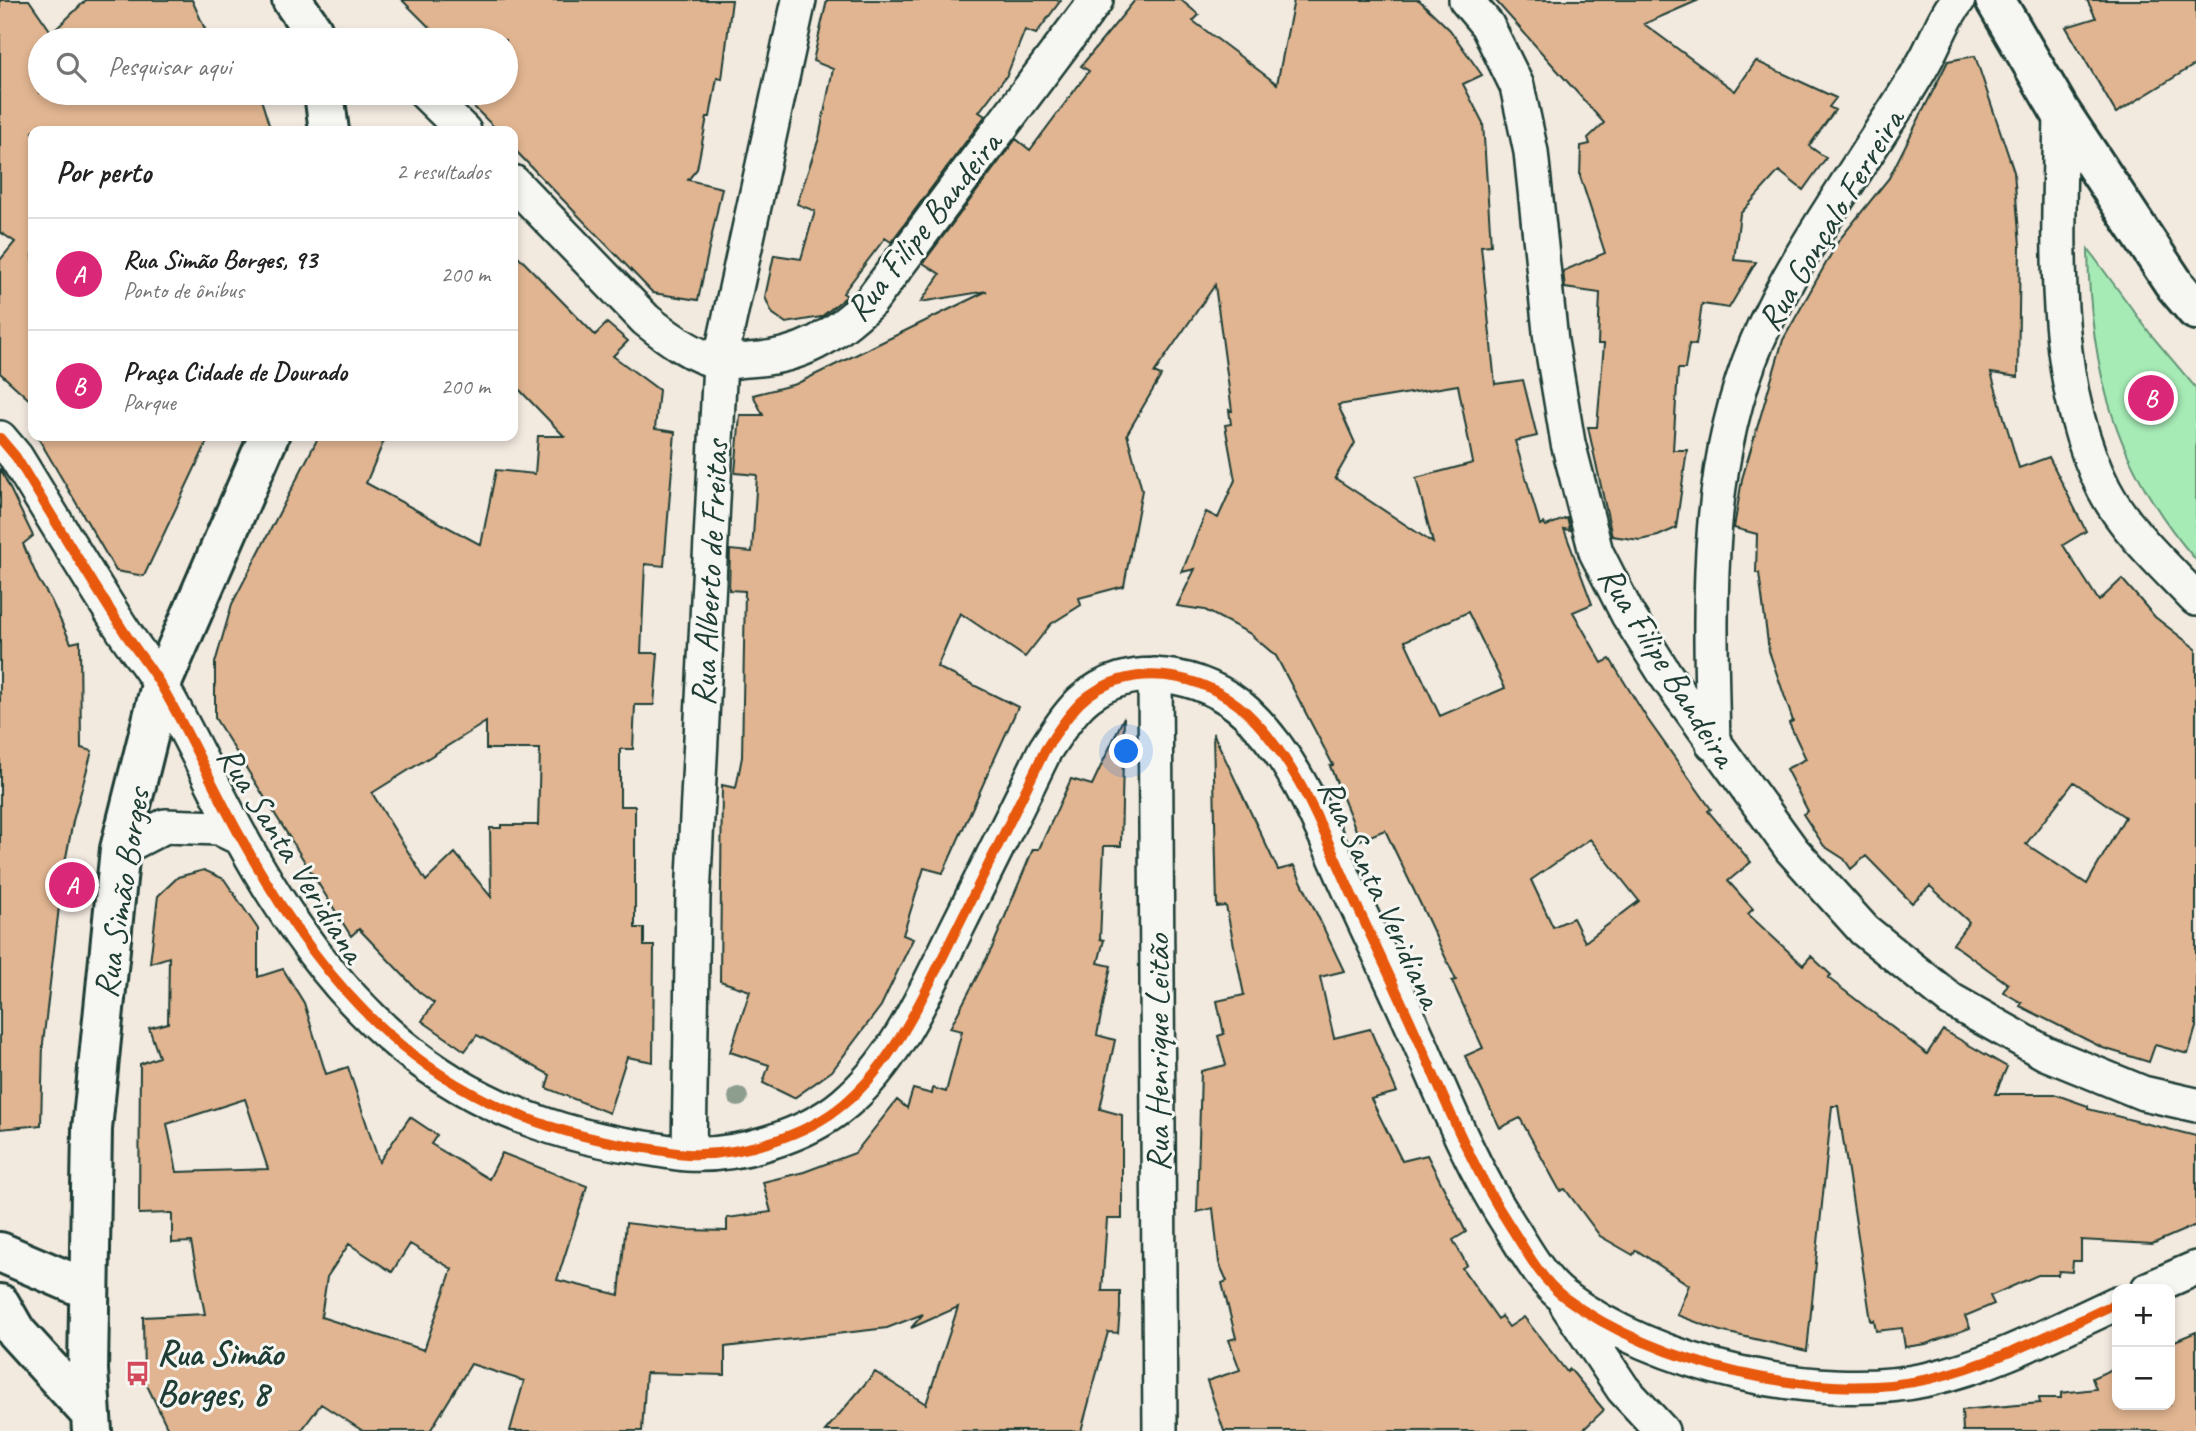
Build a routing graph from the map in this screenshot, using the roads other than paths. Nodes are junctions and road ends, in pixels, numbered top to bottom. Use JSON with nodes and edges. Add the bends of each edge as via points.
{"nodes":[{"id":1,"x":292,"y":0,"type":"edge"},
{"id":2,"x":799,"y":0,"type":"edge"},
{"id":3,"x":1096,"y":0,"type":"edge"},
{"id":4,"x":1466,"y":0,"type":"edge"},
{"id":5,"x":1958,"y":0,"type":"edge"},
{"id":6,"x":1996,"y":0,"type":"edge"},
{"id":7,"x":311,"y":28,"type":"edge"},
{"id":8,"x":326,"y":105,"type":"edge"},
{"id":9,"x":437,"y":105,"type":"edge"},
{"id":10,"x":2061,"y":113,"type":"junction"},
{"id":11,"x":328,"y":126,"type":"edge"},
{"id":12,"x":459,"y":126,"type":"edge"},
{"id":13,"x":518,"y":187,"type":"edge"},
{"id":14,"x":2196,"y":310,"type":"edge"},
{"id":15,"x":720,"y":362,"type":"junction"},
{"id":16,"x":0,"y":438,"type":"edge"},
{"id":17,"x":267,"y":441,"type":"edge"},
{"id":18,"x":2196,"y":599,"type":"edge"},
{"id":19,"x":1155,"y":675,"type":"junction"},
{"id":20,"x":161,"y":685,"type":"junction"},
{"id":21,"x":1713,"y":744,"type":"junction"},
{"id":22,"x":242,"y":839,"type":"junction"},
{"id":23,"x":120,"y":849,"type":"junction"},
{"id":24,"x":2196,"y":1105,"type":"edge"},
{"id":25,"x":689,"y":1154,"type":"junction"},
{"id":26,"x":0,"y":1252,"type":"edge"},
{"id":27,"x":2196,"y":1268,"type":"edge"},
{"id":28,"x":2159,"y":1284,"type":"edge"},
{"id":29,"x":89,"y":1290,"type":"junction"},
{"id":30,"x":1560,"y":1295,"type":"junction"},
{"id":31,"x":0,"y":1304,"type":"edge"},
{"id":32,"x":2112,"y":1305,"type":"edge"},
{"id":33,"x":99,"y":1424,"type":"edge"},
{"id":34,"x":1159,"y":1428,"type":"edge"},
{"id":35,"x":1662,"y":1431,"type":"edge"}],
"edges":[{"from":1,"to":7,"type":"street"},
{"from":2,"to":15,"type":"street","name":"Rua Alberto de Freitas"},
{"from":3,"to":15,"type":"street","name":"Rua Filipe Bandeira","via":[[871,301],[819,343],[773,359]]},
{"from":4,"to":21,"type":"street","name":"Rua Filipe Bandeira","via":[[1487,26],[1517,86],[1531,152],[1551,341],[1568,443],[1596,552],[1628,615]]},
{"from":5,"to":21,"type":"street","name":"Rua Gonçalo Ferreira","via":[[1782,291],[1741,390],[1717,486]]},
{"from":6,"to":10,"type":"street"},
{"from":8,"to":11,"type":"street"},
{"from":9,"to":12,"type":"street"},
{"from":10,"to":14,"type":"street"},
{"from":10,"to":18,"type":"street","via":[[2062,318],[2078,426],[2104,490],[2136,535]]},
{"from":13,"to":15,"type":"street","name":"Rua Filipe Bandeira","via":[[646,320],[681,345]]},
{"from":15,"to":25,"type":"street","name":"Rua Alberto de Freitas","via":[[693,897]]},
{"from":16,"to":20,"type":"street","name":"Rua Santa Veridiana"},
{"from":17,"to":20,"type":"street","name":"Rua Simão Borges"},
{"from":19,"to":25,"type":"street","name":"Rua Santa Veridiana","via":[[1118,682],[1084,699],[1061,725],[927,990],[873,1074],[844,1105],[783,1138]]},
{"from":19,"to":30,"type":"street","name":"Rua Santa Veridiana","via":[[1186,678],[1219,692],[1245,712],[1308,796],[1475,1166],[1535,1265]]},
{"from":19,"to":34,"type":"street","name":"Rua Henrique Leitão"},
{"from":20,"to":22,"type":"street","name":"Rua Santa Veridiana"},
{"from":20,"to":23,"type":"street","name":"Rua Simão Borges"},
{"from":21,"to":24,"type":"street","name":"Rua Filipe Bandeira","via":[[1792,850],[1864,930],[1951,1000],[2045,1053],[2143,1093]]},
{"from":22,"to":23,"type":"street","via":[[219,828],[165,826]]},
{"from":22,"to":25,"type":"street","name":"Rua Santa Veridiana","via":[[341,986],[377,1025],[432,1071],[478,1098],[585,1139]]},
{"from":23,"to":29,"type":"street","name":"Rua Simão Borges","via":[[92,1129]]},
{"from":26,"to":29,"type":"street"},
{"from":27,"to":28,"type":"street"},
{"from":29,"to":33,"type":"street","name":"Rua Simão Borges"},
{"from":30,"to":32,"type":"street","name":"Rua Santa Veridiana","via":[[1599,1319],[1675,1354],[1760,1380],[1833,1386],[1896,1384],[1960,1370]]},
{"from":30,"to":35,"type":"street","via":[[1623,1388]]},
{"from":31,"to":33,"type":"street","via":[[16,1332]]}]}
